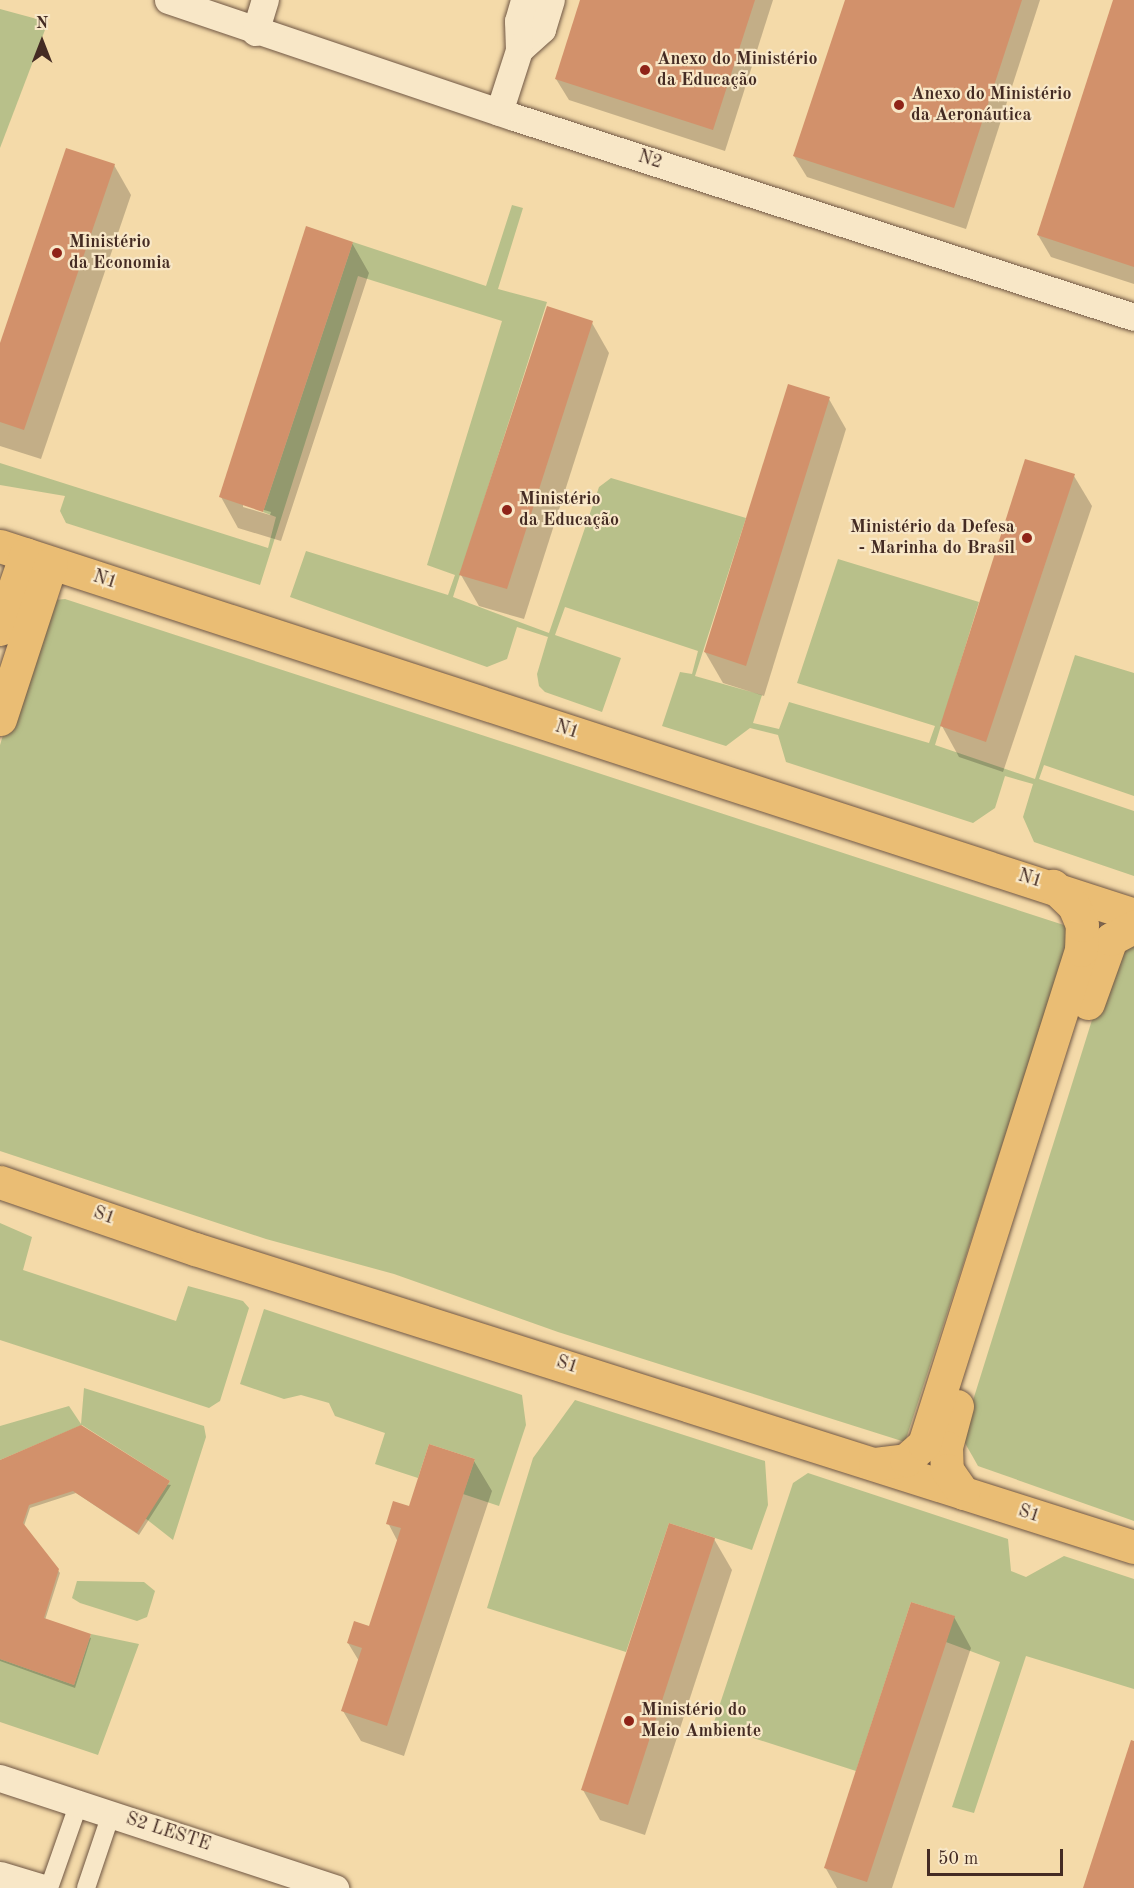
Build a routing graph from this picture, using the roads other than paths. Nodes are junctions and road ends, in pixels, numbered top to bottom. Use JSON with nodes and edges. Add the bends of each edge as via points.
{"nodes":[{"id":1,"x":168,"y":0,"type":"edge"},
{"id":2,"x":265,"y":0,"type":"edge"},
{"id":3,"x":551,"y":0,"type":"edge"},
{"id":4,"x":528,"y":17,"type":"edge"},
{"id":5,"x":255,"y":32,"type":"junction"},
{"id":6,"x":499,"y":112,"type":"junction"},
{"id":7,"x":1134,"y":317,"type":"edge"},
{"id":8,"x":26,"y":554,"type":"edge"},
{"id":9,"x":0,"y":628,"type":"edge"},
{"id":10,"x":0,"y":718,"type":"edge"},
{"id":11,"x":1053,"y":886,"type":"junction"},
{"id":12,"x":1134,"y":915,"type":"edge"},
{"id":13,"x":1134,"y":927,"type":"edge"},
{"id":14,"x":0,"y":1182,"type":"edge"},
{"id":15,"x":874,"y":1464,"type":"junction"},
{"id":16,"x":963,"y":1492,"type":"junction"},
{"id":17,"x":1134,"y":1547,"type":"edge"},
{"id":18,"x":0,"y":1778,"type":"edge"},
{"id":19,"x":79,"y":1803,"type":"junction"},
{"id":20,"x":111,"y":1814,"type":"junction"},
{"id":21,"x":0,"y":1875,"type":"edge"},
{"id":22,"x":301,"y":1883,"type":"edge"},
{"id":23,"x":43,"y":1888,"type":"edge"},
{"id":24,"x":49,"y":1888,"type":"edge"},
{"id":25,"x":86,"y":1888,"type":"edge"},
{"id":26,"x":335,"y":1888,"type":"edge"}],
"edges":[{"from":1,"to":5,"type":"main road","name":"N2"},
{"from":2,"to":5,"type":"main road"},
{"from":3,"to":4,"type":"main road"},
{"from":4,"to":6,"type":"main road"},
{"from":5,"to":6,"type":"main road","name":"N2"},
{"from":6,"to":7,"type":"main road","name":"N2"},
{"from":8,"to":9,"type":"highway"},
{"from":8,"to":10,"type":"highway"},
{"from":8,"to":11,"type":"highway","name":"N1"},
{"from":11,"to":12,"type":"highway","name":"N1"},
{"from":11,"to":15,"type":"highway","via":[[1074,906],[1082,925],[1077,961],[924,1444],[906,1460]]},
{"from":13,"to":16,"type":"highway","via":[[1111,939],[1103,957],[954,1415],[946,1447],[947,1470]]},
{"from":14,"to":15,"type":"highway","name":"S1","via":[[195,1249]]},
{"from":15,"to":16,"type":"highway","name":"S1"},
{"from":16,"to":17,"type":"highway","name":"S1"},
{"from":18,"to":19,"type":"main road","name":"S2 LESTE"},
{"from":19,"to":20,"type":"main road","name":"S2 LESTE"},
{"from":19,"to":24,"type":"street"},
{"from":20,"to":22,"type":"main road","name":"S2 LESTE"},
{"from":20,"to":25,"type":"street"},
{"from":21,"to":23,"type":"main road"},
{"from":22,"to":26,"type":"main road","name":"S2 LESTE"}]}
